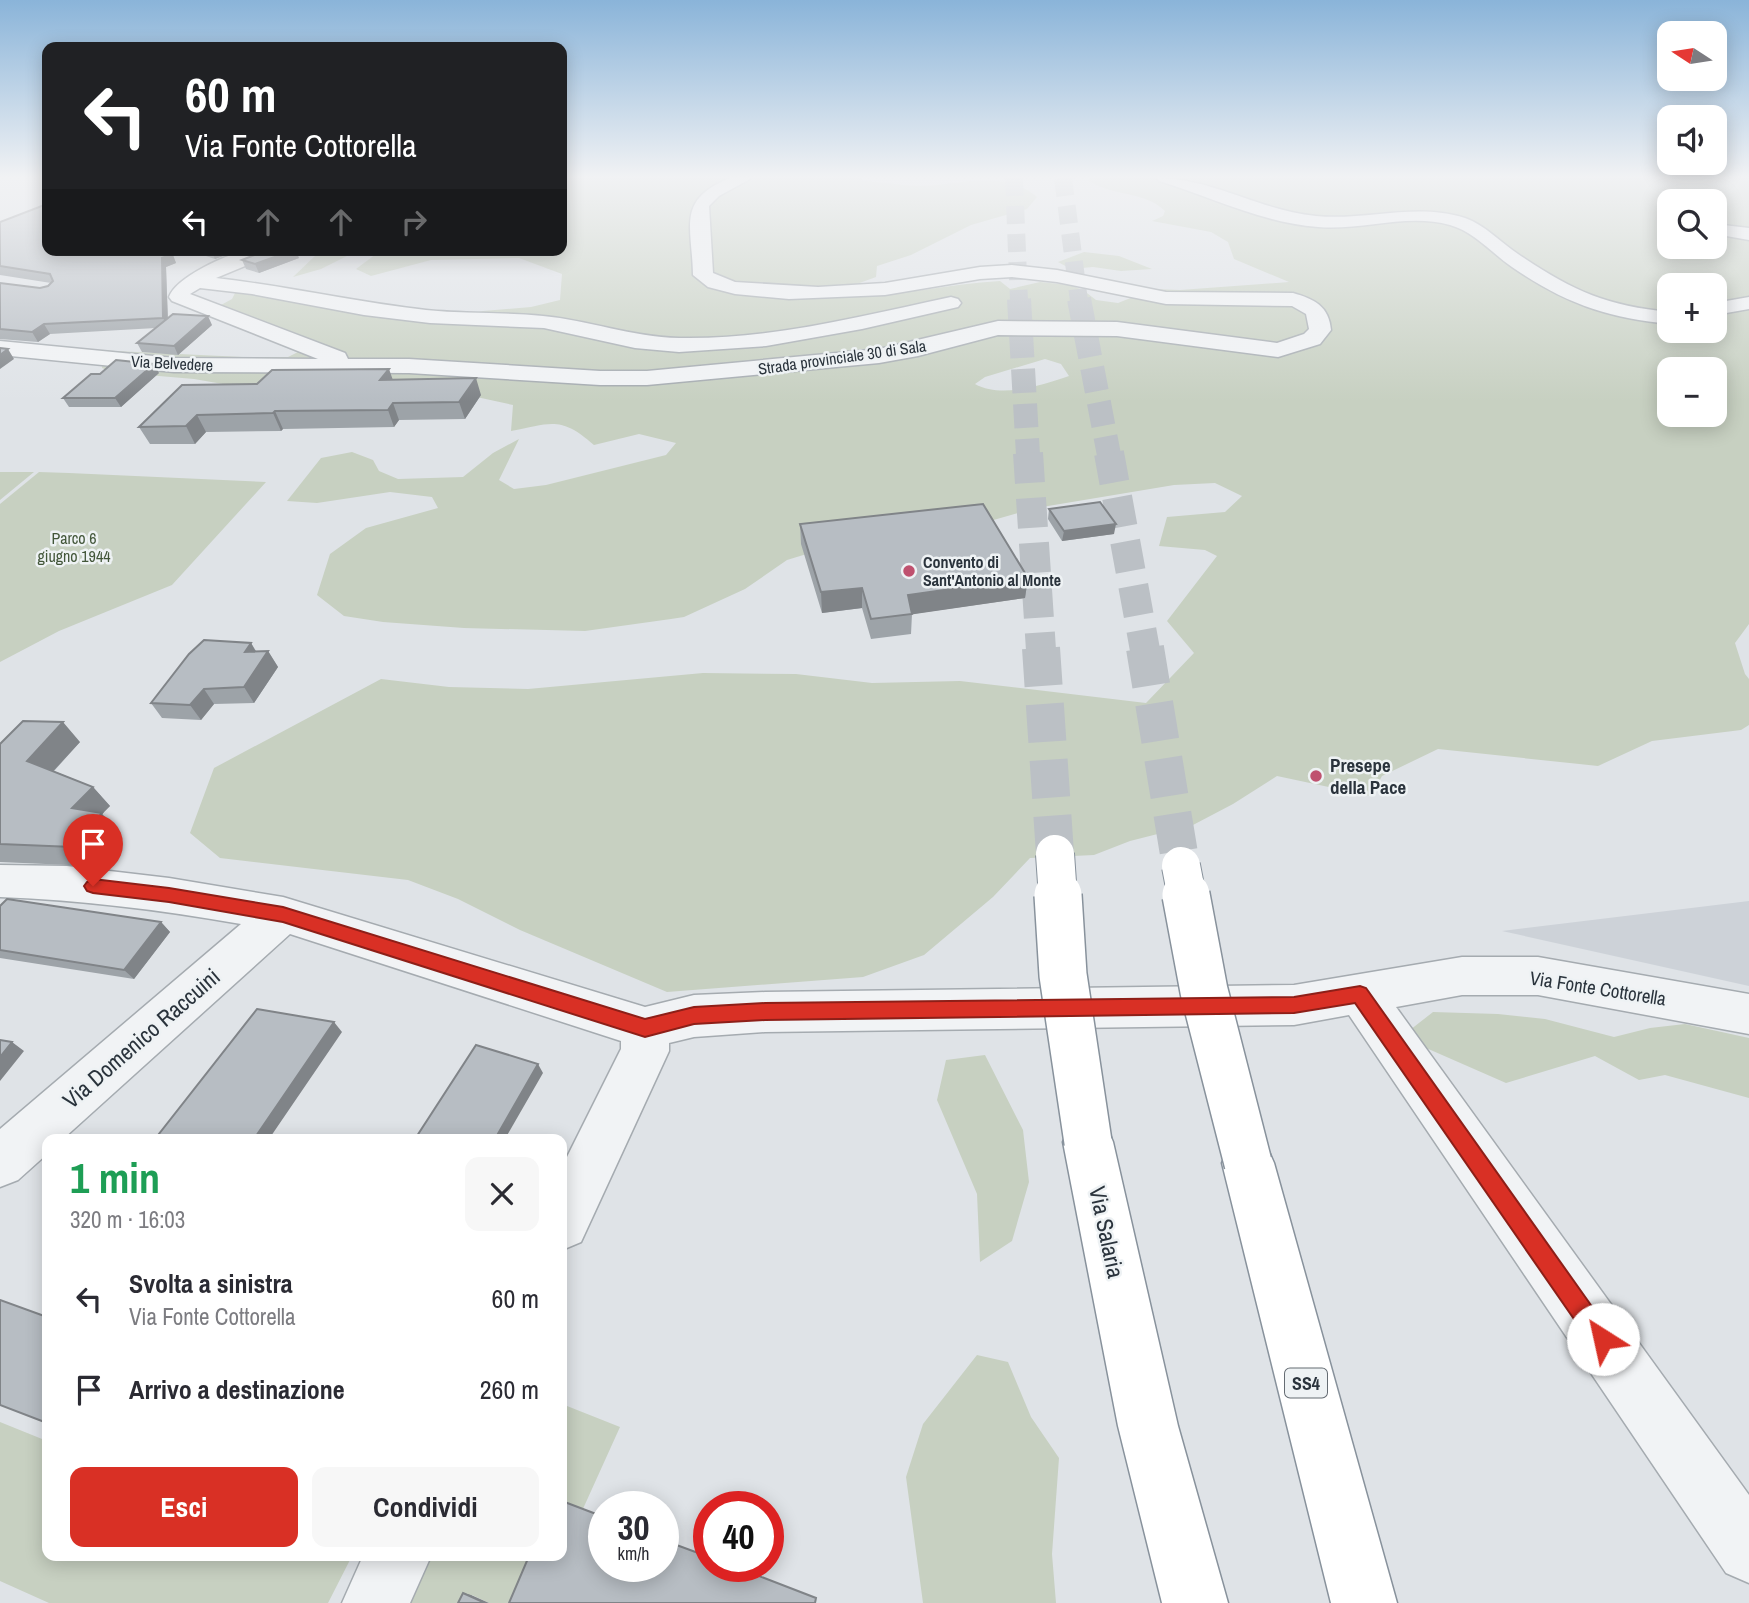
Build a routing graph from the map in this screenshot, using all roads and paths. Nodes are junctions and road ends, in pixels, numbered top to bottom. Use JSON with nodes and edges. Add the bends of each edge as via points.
{"nodes":[{"id":1,"x":702,"y":253,"type":"edge"},
{"id":2,"x":1504,"y":253,"type":"edge"},
{"id":3,"x":251,"y":256,"type":"edge"},
{"id":4,"x":1047,"y":275,"type":"junction"},
{"id":5,"x":194,"y":281,"type":"junction"},
{"id":6,"x":1749,"y":303,"type":"edge"},
{"id":7,"x":1727,"y":307,"type":"edge"},
{"id":8,"x":1657,"y":317,"type":"edge"},
{"id":9,"x":0,"y":348,"type":"edge"},
{"id":10,"x":345,"y":366,"type":"junction"},
{"id":11,"x":1055,"y":854,"type":"tunnel mouth"},
{"id":12,"x":1181,"y":866,"type":"tunnel mouth"},
{"id":13,"x":0,"y":881,"type":"edge"},
{"id":14,"x":283,"y":914,"type":"junction"},
{"id":15,"x":1360,"y":994,"type":"junction"},
{"id":16,"x":1749,"y":1014,"type":"edge"},
{"id":17,"x":645,"y":1028,"type":"junction"},
{"id":18,"x":0,"y":1162,"type":"edge"},
{"id":19,"x":567,"y":1213,"type":"edge"},
{"id":20,"x":1749,"y":1550,"type":"edge"},
{"id":21,"x":396,"y":1561,"type":"edge"},
{"id":22,"x":375,"y":1603,"type":"edge"},
{"id":23,"x":1195,"y":1603,"type":"edge"},
{"id":24,"x":1364,"y":1603,"type":"edge"}],
"edges":[{"from":1,"to":4,"type":"street","name":"Strada provinciale 30 di Sala","via":[[703,275],[716,284],[741,290],[845,292],[998,272]]},
{"from":2,"to":8,"type":"street","via":[[1582,302],[1623,314]]},
{"from":3,"to":5,"type":"street"},
{"from":4,"to":5,"type":"street","via":[[862,323],[766,339],[680,345],[544,323],[364,309]]},
{"from":4,"to":10,"type":"street","name":"Strada provinciale 30 di Sala","via":[[1176,299],[1293,300],[1313,308],[1320,317],[1320,330],[1312,338],[1278,350],[1117,329],[998,328],[879,356],[647,378]]},
{"from":5,"to":10,"type":"street","via":[[179,296],[337,358]]},
{"from":6,"to":7,"type":"street"},
{"from":9,"to":10,"type":"street","name":"Via Belvedere","via":[[174,365]]},
{"from":11,"to":23,"type":"highway","name":"Via Salaria","bridge":true,"via":[[1063,975],[1088,1142],[1148,1426]]},
{"from":12,"to":24,"type":"highway","number":"SS4","bridge":true,"via":[[1204,991]]},
{"from":13,"to":14,"type":"street","via":[[67,883]]},
{"from":14,"to":17,"type":"street"},
{"from":14,"to":18,"type":"street","name":"Via Domenico Raccuini"},
{"from":15,"to":16,"type":"street","name":"Via Fonte Cottorella","via":[[1462,975],[1538,976]]},
{"from":15,"to":17,"type":"street","name":"Via Fonte Cottorella","via":[[1294,1005],[765,1012],[694,1016]]},
{"from":15,"to":20,"type":"street"},
{"from":17,"to":19,"type":"street","via":[[645,1051]]},
{"from":21,"to":22,"type":"street"}]}
